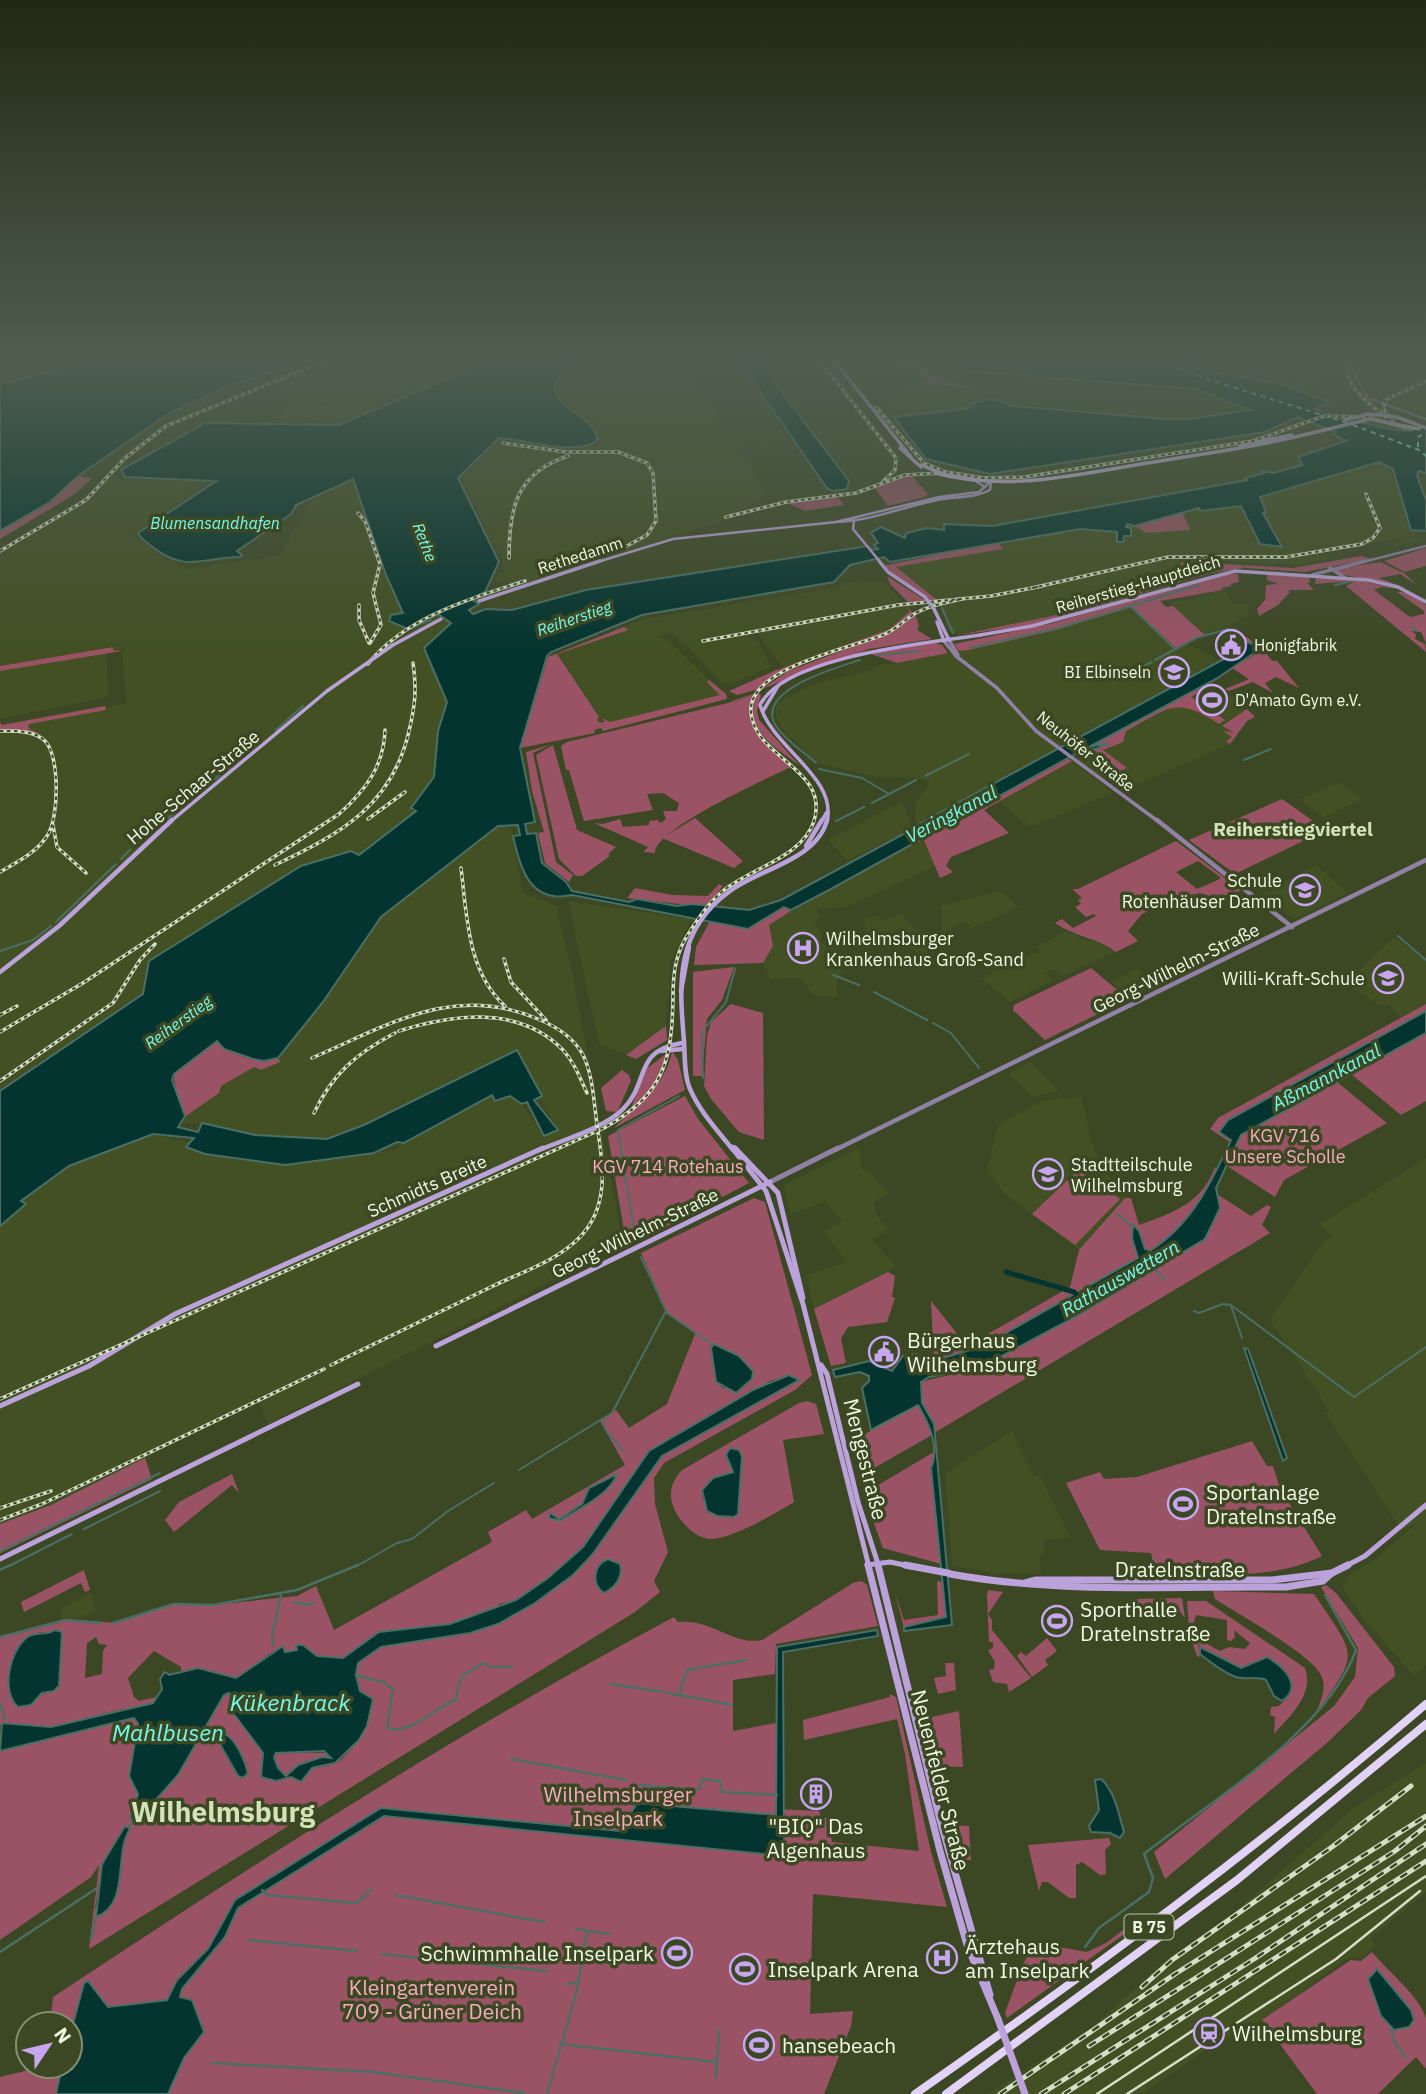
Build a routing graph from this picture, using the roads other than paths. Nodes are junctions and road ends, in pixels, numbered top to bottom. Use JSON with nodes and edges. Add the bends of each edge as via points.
{"nodes":[{"id":1,"x":907,"y":456,"type":"edge"},
{"id":2,"x":912,"y":456,"type":"edge"},
{"id":3,"x":1177,"y":456,"type":"edge"},
{"id":4,"x":1037,"y":479,"type":"junction"},
{"id":5,"x":990,"y":484,"type":"junction"},
{"id":6,"x":978,"y":493,"type":"junction"},
{"id":7,"x":863,"y":515,"type":"junction"},
{"id":8,"x":845,"y":520,"type":"junction"},
{"id":9,"x":836,"y":522,"type":"junction"},
{"id":10,"x":854,"y":522,"type":"junction"},
{"id":11,"x":1426,"y":546,"type":"edge"},
{"id":12,"x":1330,"y":568,"type":"junction"},
{"id":13,"x":1312,"y":575,"type":"junction"},
{"id":14,"x":1344,"y":577,"type":"junction"},
{"id":15,"x":479,"y":601,"type":"dead end"},
{"id":16,"x":1426,"y":602,"type":"edge"},
{"id":17,"x":440,"y":620,"type":"dead end"},
{"id":18,"x":981,"y":635,"type":"junction"},
{"id":19,"x":946,"y":639,"type":"junction"},
{"id":20,"x":1426,"y":860,"type":"edge"},
{"id":21,"x":1293,"y":927,"type":"junction"},
{"id":22,"x":0,"y":972,"type":"edge"},
{"id":23,"x":682,"y":1046,"type":"junction"},
{"id":24,"x":732,"y":1146,"type":"junction"},
{"id":25,"x":770,"y":1182,"type":"junction"},
{"id":26,"x":763,"y":1186,"type":"junction"},
{"id":27,"x":803,"y":1304,"type":"junction"},
{"id":28,"x":436,"y":1346,"type":"dead end"},
{"id":29,"x":820,"y":1365,"type":"junction"},
{"id":30,"x":358,"y":1384,"type":"dead end"},
{"id":31,"x":0,"y":1406,"type":"edge"},
{"id":32,"x":1426,"y":1505,"type":"edge"},
{"id":33,"x":0,"y":1559,"type":"edge"},
{"id":34,"x":878,"y":1563,"type":"junction"},
{"id":35,"x":867,"y":1565,"type":"junction"},
{"id":36,"x":1426,"y":1704,"type":"edge"},
{"id":37,"x":1426,"y":1724,"type":"edge"},
{"id":38,"x":991,"y":2000,"type":"junction"},
{"id":39,"x":915,"y":2094,"type":"edge"},
{"id":40,"x":946,"y":2094,"type":"edge"},
{"id":41,"x":1025,"y":2094,"type":"edge"}],
"edges":[{"from":1,"to":5,"type":"main road","bridge":true,"via":[[939,475]]},
{"from":2,"to":5,"type":"main road","bridge":true,"via":[[950,476]]},
{"from":3,"to":4,"type":"main road"},
{"from":4,"to":5,"type":"main road"},
{"from":4,"to":5,"type":"main road"},
{"from":5,"to":6,"type":"main road"},
{"from":6,"to":7,"type":"main road","via":[[936,497]]},
{"from":6,"to":10,"type":"main road"},
{"from":7,"to":8,"type":"main road"},
{"from":7,"to":10,"type":"main road"},
{"from":8,"to":9,"type":"main road"},
{"from":8,"to":10,"type":"main road"},
{"from":9,"to":10,"type":"main road"},
{"from":9,"to":15,"type":"main road","name":"Rethedamm","via":[[662,541]]},
{"from":10,"to":19,"type":"main road","name":"Neuhöfer Straße","bridge":true,"via":[[868,550],[891,575],[925,597]]},
{"from":11,"to":12,"type":"street","name":"Reiherstieg-Hauptdeich"},
{"from":12,"to":13,"type":"street","name":"Reiherstieg-Hauptdeich"},
{"from":12,"to":14,"type":"street"},
{"from":13,"to":14,"type":"main road"},
{"from":13,"to":18,"type":"main road","name":"Reiherstieg-Hauptdeich","via":[[1222,572],[1032,626]]},
{"from":14,"to":16,"type":"main road","via":[[1398,587]]},
{"from":17,"to":22,"type":"main road","name":"Hohe-Schaar-Straße","bridge":true,"via":[[411,633],[327,691],[145,843],[59,926]]},
{"from":18,"to":19,"type":"main road","name":"Reiherstieg-Hauptdeich"},
{"from":18,"to":19,"type":"main road","name":"Reiherstieg-Hauptdeich"},
{"from":19,"to":21,"type":"street","name":"Neuhöfer Straße","via":[[1032,727]]},
{"from":19,"to":23,"type":"main road","name":"Reiherstieg-Hauptdeich","via":[[869,651],[787,680],[769,695],[763,716],[768,727],[818,779],[828,810],[801,852],[740,884],[718,902],[700,927],[689,945],[681,995]]},
{"from":20,"to":21,"type":"street","name":"Georg-Wilhelm-Straße"},
{"from":21,"to":25,"type":"street","name":"Georg-Wilhelm-Straße"},
{"from":23,"to":24,"type":"main road","via":[[692,1095]]},
{"from":23,"to":31,"type":"main road","name":"Schmidts Breite","via":[[657,1051],[641,1066],[630,1102],[613,1118],[175,1314],[89,1366]]},
{"from":24,"to":25,"type":"main road"},
{"from":24,"to":26,"type":"main road","name":"Mengestraße"},
{"from":25,"to":26,"type":"main road","name":"Georg-Wilhelm-Straße"},
{"from":25,"to":27,"type":"main road","name":"Mengestraße","via":[[782,1209]]},
{"from":26,"to":27,"type":"main road","name":"Mengestraße"},
{"from":26,"to":28,"type":"main road","name":"Georg-Wilhelm-Straße"},
{"from":27,"to":29,"type":"main road","name":"Mengestraße"},
{"from":29,"to":34,"type":"main road","name":"Mengestraße","via":[[828,1377]]},
{"from":29,"to":35,"type":"main road","name":"Mengestraße","via":[[821,1385]]},
{"from":30,"to":33,"type":"main road"},
{"from":32,"to":34,"type":"main road","name":"Dratelnstraße","via":[[1365,1556],[1324,1581],[1294,1587],[993,1582]]},
{"from":34,"to":35,"type":"main road","name":"Dratelnstraße"},
{"from":34,"to":38,"type":"main road","name":"Neuenfelder Straße","via":[[939,1816]]},
{"from":35,"to":38,"type":"main road","name":"Neuenfelder Straße","via":[[950,1889],[975,1967]]},
{"from":36,"to":39,"type":"highway","number":"B 75","via":[[1205,1886]]},
{"from":37,"to":40,"type":"highway","number":"B 75","via":[[1237,1880]]},
{"from":38,"to":41,"type":"main road","name":"Neuenfelder Straße","bridge":true}]}
